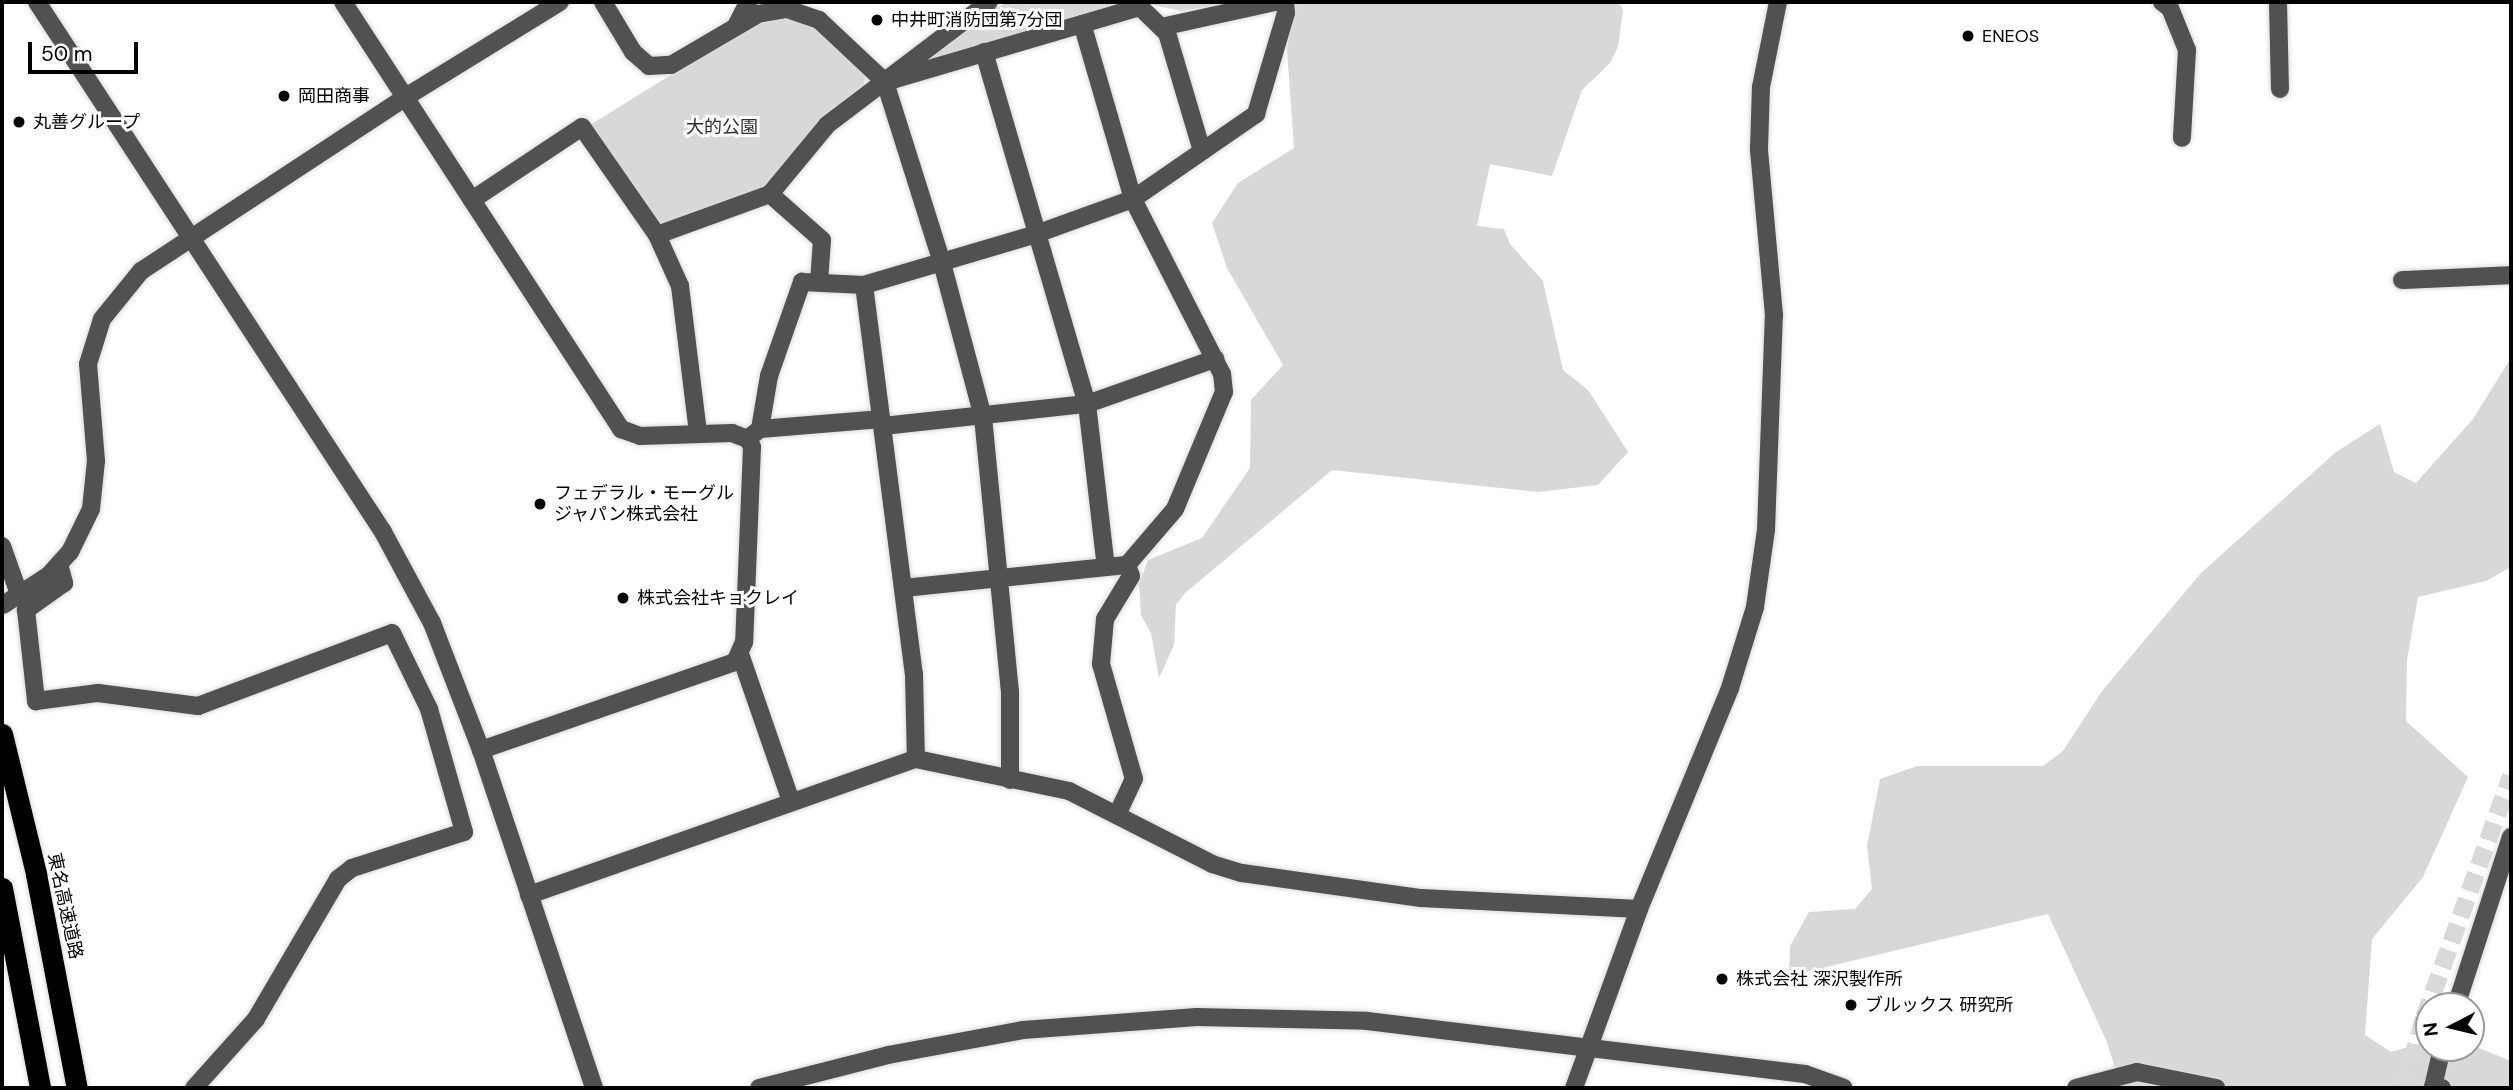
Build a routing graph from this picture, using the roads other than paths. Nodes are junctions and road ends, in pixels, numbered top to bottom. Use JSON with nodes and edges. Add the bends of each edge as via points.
{"nodes":[{"id":1,"x":37,"y":2,"type":"edge"},
{"id":2,"x":343,"y":2,"type":"edge"},
{"id":3,"x":559,"y":2,"type":"edge"},
{"id":4,"x":603,"y":2,"type":"edge"},
{"id":5,"x":748,"y":2,"type":"edge"},
{"id":6,"x":798,"y":2,"type":"edge"},
{"id":7,"x":989,"y":2,"type":"edge"},
{"id":8,"x":1275,"y":2,"type":"edge"},
{"id":9,"x":1285,"y":2,"type":"edge"},
{"id":10,"x":1778,"y":2,"type":"edge"},
{"id":11,"x":2162,"y":2,"type":"edge"},
{"id":12,"x":2278,"y":2,"type":"edge"},
{"id":13,"x":819,"y":20,"type":"junction"},
{"id":14,"x":737,"y":24,"type":"junction"},
{"id":15,"x":1082,"y":24,"type":"junction"},
{"id":16,"x":1161,"y":27,"type":"junction"},
{"id":17,"x":984,"y":52,"type":"junction"},
{"id":18,"x":885,"y":82,"type":"junction"},
{"id":19,"x":2280,"y":89,"type":"dead end"},
{"id":20,"x":404,"y":98,"type":"junction"},
{"id":21,"x":2182,"y":138,"type":"dead end"},
{"id":22,"x":1202,"y":151,"type":"junction"},
{"id":23,"x":770,"y":194,"type":"junction"},
{"id":24,"x":1133,"y":199,"type":"junction"},
{"id":25,"x":472,"y":200,"type":"junction"},
{"id":26,"x":1039,"y":233,"type":"junction"},
{"id":27,"x":657,"y":235,"type":"junction"},
{"id":28,"x":189,"y":239,"type":"junction"},
{"id":29,"x":942,"y":263,"type":"junction"},
{"id":30,"x":2511,"y":275,"type":"edge"},
{"id":31,"x":2402,"y":280,"type":"dead end"},
{"id":32,"x":818,"y":282,"type":"junction"},
{"id":33,"x":864,"y":285,"type":"junction"},
{"id":34,"x":1215,"y":359,"type":"junction"},
{"id":35,"x":1087,"y":404,"type":"junction"},
{"id":36,"x":983,"y":417,"type":"junction"},
{"id":37,"x":882,"y":423,"type":"junction"},
{"id":38,"x":698,"y":433,"type":"junction"},
{"id":39,"x":754,"y":434,"type":"junction"},
{"id":40,"x":2,"y":546,"type":"edge"},
{"id":41,"x":59,"y":564,"type":"junction"},
{"id":42,"x":1127,"y":565,"type":"junction"},
{"id":43,"x":1106,"y":567,"type":"junction"},
{"id":44,"x":1002,"y":580,"type":"junction"},
{"id":45,"x":903,"y":587,"type":"junction"},
{"id":46,"x":19,"y":594,"type":"junction"},
{"id":47,"x":3,"y":605,"type":"edge"},
{"id":48,"x":740,"y":654,"type":"junction"},
{"id":49,"x":2,"y":734,"type":"edge"},
{"id":50,"x":481,"y":750,"type":"junction"},
{"id":51,"x":916,"y":760,"type":"junction"},
{"id":52,"x":1010,"y":780,"type":"junction"},
{"id":53,"x":791,"y":801,"type":"junction"},
{"id":54,"x":1116,"y":815,"type":"junction"},
{"id":55,"x":2511,"y":837,"type":"edge"},
{"id":56,"x":2,"y":888,"type":"edge"},
{"id":57,"x":529,"y":895,"type":"junction"},
{"id":58,"x":1639,"y":909,"type":"junction"},
{"id":59,"x":2461,"y":992,"type":"edge"},
{"id":60,"x":1586,"y":1047,"type":"junction"},
{"id":61,"x":2439,"y":1062,"type":"edge"},
{"id":62,"x":40,"y":1088,"type":"edge"},
{"id":63,"x":77,"y":1088,"type":"edge"},
{"id":64,"x":194,"y":1088,"type":"edge"},
{"id":65,"x":594,"y":1088,"type":"edge"},
{"id":66,"x":759,"y":1088,"type":"edge"},
{"id":67,"x":1574,"y":1088,"type":"edge"},
{"id":68,"x":1844,"y":1088,"type":"edge"},
{"id":69,"x":2076,"y":1088,"type":"edge"},
{"id":70,"x":2217,"y":1088,"type":"edge"},
{"id":71,"x":2442,"y":1088,"type":"edge"}],
"edges":[{"from":1,"to":28,"type":"street"},
{"from":2,"to":20,"type":"street"},
{"from":3,"to":20,"type":"street"},
{"from":4,"to":14,"type":"street","via":[[632,52],[649,66],[671,65]]},
{"from":5,"to":14,"type":"street"},
{"from":6,"to":13,"type":"street"},
{"from":7,"to":18,"type":"street"},
{"from":8,"to":16,"type":"street"},
{"from":9,"to":22,"type":"street","via":[[1286,13],[1256,114]]},
{"from":10,"to":58,"type":"street","via":[[1761,87],[1759,149],[1774,315],[1766,530],[1755,607],[1730,688]]},
{"from":11,"to":21,"type":"street","via":[[2170,8],[2187,50]]},
{"from":12,"to":19,"type":"street"},
{"from":13,"to":14,"type":"street","via":[[787,9],[758,14]]},
{"from":13,"to":18,"type":"street"},
{"from":15,"to":16,"type":"street","via":[[1140,7]]},
{"from":15,"to":17,"type":"street"},
{"from":15,"to":24,"type":"street"},
{"from":16,"to":22,"type":"street","via":[[1167,33]]},
{"from":17,"to":18,"type":"street"},
{"from":17,"to":26,"type":"street"},
{"from":18,"to":23,"type":"street","via":[[827,125]]},
{"from":18,"to":29,"type":"street"},
{"from":20,"to":25,"type":"street"},
{"from":20,"to":28,"type":"street"},
{"from":22,"to":24,"type":"street"},
{"from":23,"to":27,"type":"street"},
{"from":23,"to":32,"type":"street","via":[[822,240]]},
{"from":24,"to":26,"type":"street"},
{"from":24,"to":34,"type":"street"},
{"from":25,"to":27,"type":"street","via":[[582,127]]},
{"from":25,"to":38,"type":"street","via":[[621,429],[640,436]]},
{"from":26,"to":29,"type":"street"},
{"from":26,"to":35,"type":"street"},
{"from":27,"to":38,"type":"street","via":[[686,312]]},
{"from":28,"to":41,"type":"street","via":[[141,271],[102,319],[88,376],[96,484],[82,530]]},
{"from":28,"to":50,"type":"street","via":[[383,532],[432,623]]},
{"from":29,"to":33,"type":"street"},
{"from":29,"to":36,"type":"street"},
{"from":30,"to":31,"type":"street"},
{"from":32,"to":33,"type":"street"},
{"from":32,"to":39,"type":"street","via":[[802,282],[788,315]]},
{"from":33,"to":37,"type":"street"},
{"from":34,"to":35,"type":"street"},
{"from":34,"to":42,"type":"street","via":[[1224,392],[1175,509]]},
{"from":35,"to":36,"type":"street"},
{"from":35,"to":43,"type":"street"},
{"from":36,"to":37,"type":"street"},
{"from":36,"to":44,"type":"street"},
{"from":37,"to":39,"type":"street"},
{"from":37,"to":45,"type":"street"},
{"from":38,"to":39,"type":"street"},
{"from":39,"to":48,"type":"street"},
{"from":40,"to":46,"type":"street"},
{"from":41,"to":46,"type":"street"},
{"from":41,"to":64,"type":"street","via":[[64,583],[26,610],[36,701],[98,693],[198,706],[392,633],[429,709],[464,832],[352,868],[338,879],[256,1019]]},
{"from":42,"to":43,"type":"street"},
{"from":42,"to":54,"type":"street","via":[[1131,576],[1105,619],[1101,664],[1134,779]]},
{"from":43,"to":44,"type":"street"},
{"from":44,"to":45,"type":"street"},
{"from":44,"to":52,"type":"street","via":[[1010,692]]},
{"from":45,"to":51,"type":"street","via":[[914,674]]},
{"from":46,"to":47,"type":"street"},
{"from":48,"to":50,"type":"street","via":[[725,668]]},
{"from":48,"to":53,"type":"street"},
{"from":49,"to":63,"type":"highway","name":"東名高速道路","via":[[36,874]]},
{"from":50,"to":57,"type":"street"},
{"from":51,"to":52,"type":"street"},
{"from":51,"to":53,"type":"street"},
{"from":52,"to":54,"type":"street","via":[[1069,791]]},
{"from":53,"to":57,"type":"street"},
{"from":54,"to":58,"type":"street","via":[[1212,864],[1242,873],[1421,898]]},
{"from":55,"to":59,"type":"street"},
{"from":56,"to":62,"type":"highway"},
{"from":57,"to":65,"type":"street"},
{"from":58,"to":60,"type":"street"},
{"from":60,"to":66,"type":"street","via":[[1367,1021],[1197,1017],[1023,1030],[888,1055]]},
{"from":60,"to":67,"type":"street"},
{"from":60,"to":68,"type":"street","via":[[1805,1074]]},
{"from":61,"to":71,"type":"street","via":[[2433,1087]]},
{"from":69,"to":70,"type":"street","via":[[2137,1072]]}]}
